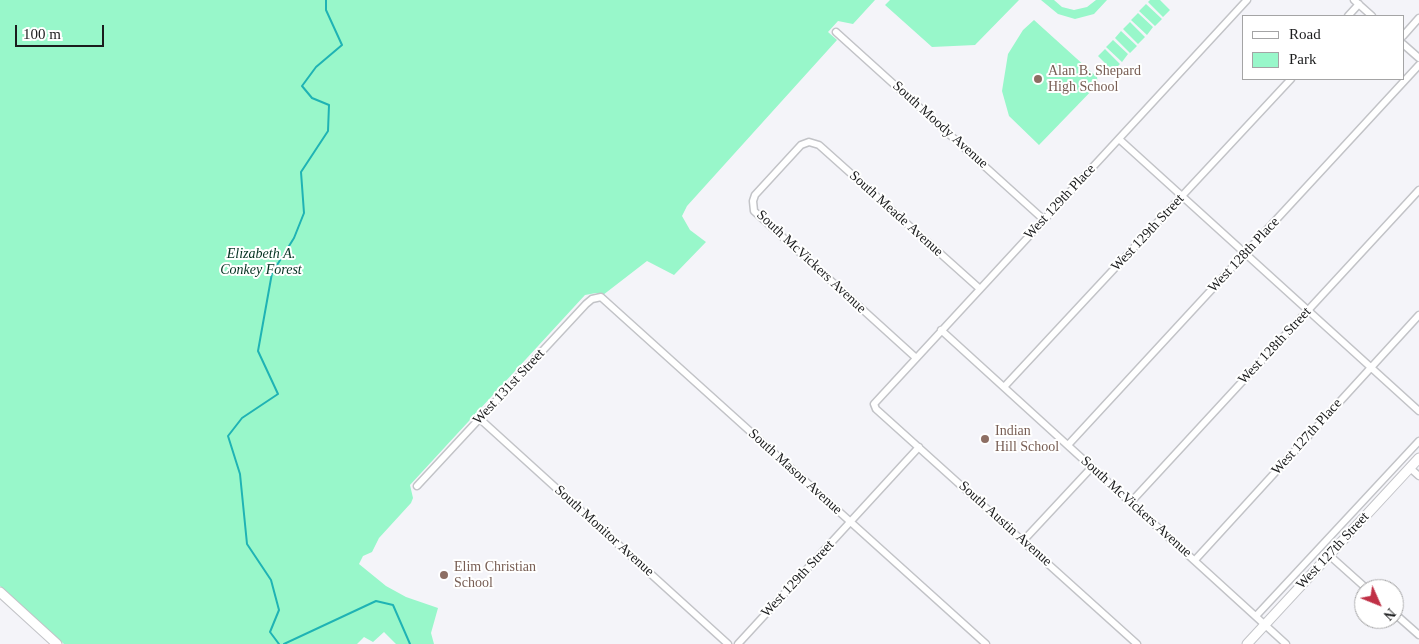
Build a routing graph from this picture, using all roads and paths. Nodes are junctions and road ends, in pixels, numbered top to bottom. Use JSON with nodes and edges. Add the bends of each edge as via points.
{"nodes":[{"id":1,"x":1247,"y":0,"type":"edge"},
{"id":2,"x":1357,"y":2,"type":"edge"},
{"id":3,"x":1349,"y":15,"type":"edge"},
{"id":4,"x":1371,"y":15,"type":"edge"},
{"id":5,"x":1419,"y":18,"type":"edge"},
{"id":6,"x":836,"y":32,"type":"dead end"},
{"id":7,"x":1404,"y":35,"type":"edge"},
{"id":8,"x":1404,"y":45,"type":"edge"},
{"id":9,"x":1419,"y":58,"type":"edge"},
{"id":10,"x":1419,"y":65,"type":"edge"},
{"id":11,"x":1289,"y":80,"type":"edge"},
{"id":12,"x":1119,"y":138,"type":"junction"},
{"id":13,"x":810,"y":142,"type":"joint"},
{"id":14,"x":1419,"y":190,"type":"edge"},
{"id":15,"x":1182,"y":196,"type":"junction"},
{"id":16,"x":1043,"y":219,"type":"junction"},
{"id":17,"x":1245,"y":253,"type":"junction"},
{"id":18,"x":980,"y":289,"type":"junction"},
{"id":19,"x":605,"y":298,"type":"joint"},
{"id":20,"x":1308,"y":310,"type":"junction"},
{"id":21,"x":1419,"y":315,"type":"edge"},
{"id":22,"x":941,"y":330,"type":"junction"},
{"id":23,"x":915,"y":358,"type":"junction"},
{"id":24,"x":1370,"y":367,"type":"junction"},
{"id":25,"x":1004,"y":388,"type":"junction"},
{"id":26,"x":874,"y":404,"type":"joint"},
{"id":27,"x":1419,"y":411,"type":"edge"},
{"id":28,"x":480,"y":419,"type":"junction"},
{"id":29,"x":1419,"y":441,"type":"edge"},
{"id":30,"x":1068,"y":445,"type":"junction"},
{"id":31,"x":919,"y":447,"type":"junction"},
{"id":32,"x":1419,"y":458,"type":"edge"},
{"id":33,"x":1092,"y":467,"type":"junction"},
{"id":34,"x":1410,"y":468,"type":"junction"},
{"id":35,"x":1419,"y":476,"type":"edge"},
{"id":36,"x":417,"y":486,"type":"dead end"},
{"id":37,"x":1131,"y":502,"type":"junction"},
{"id":38,"x":850,"y":522,"type":"junction"},
{"id":39,"x":1023,"y":541,"type":"junction"},
{"id":40,"x":1330,"y":555,"type":"junction"},
{"id":41,"x":1195,"y":560,"type":"junction"},
{"id":42,"x":1356,"y":579,"type":"edge"},
{"id":43,"x":1,"y":595,"type":"edge"},
{"id":44,"x":1256,"y":616,"type":"junction"},
{"id":45,"x":1404,"y":622,"type":"edge"},
{"id":46,"x":1265,"y":624,"type":"junction"},
{"id":47,"x":1419,"y":635,"type":"edge"},
{"id":48,"x":57,"y":644,"type":"edge"},
{"id":49,"x":728,"y":644,"type":"edge"},
{"id":50,"x":738,"y":644,"type":"edge"},
{"id":51,"x":986,"y":644,"type":"edge"},
{"id":52,"x":1137,"y":644,"type":"edge"},
{"id":53,"x":1247,"y":644,"type":"edge"},
{"id":54,"x":1286,"y":644,"type":"edge"}],
"edges":[{"from":1,"to":12,"type":"street","name":"West 129th Place"},
{"from":2,"to":3,"type":"street"},
{"from":2,"to":4,"type":"street"},
{"from":5,"to":7,"type":"street"},
{"from":6,"to":16,"type":"street","name":"South Moody Avenue"},
{"from":8,"to":9,"type":"street"},
{"from":10,"to":17,"type":"street","name":"West 128th Place"},
{"from":11,"to":15,"type":"street","name":"West 129th Street"},
{"from":12,"to":15,"type":"street"},
{"from":12,"to":16,"type":"street","name":"West 129th Place"},
{"from":13,"to":18,"type":"street","name":"South Meade Avenue","via":[[819,145]]},
{"from":13,"to":23,"type":"street","name":"South McVickers Avenue","via":[[801,145],[755,195],[753,206],[757,214]]},
{"from":14,"to":20,"type":"street","name":"West 128th Street"},
{"from":15,"to":17,"type":"street"},
{"from":15,"to":25,"type":"street","name":"West 129th Street"},
{"from":16,"to":18,"type":"street","name":"West 129th Place"},
{"from":17,"to":20,"type":"street"},
{"from":17,"to":30,"type":"street","name":"West 128th Place"},
{"from":18,"to":22,"type":"street","name":"West 129th Place"},
{"from":19,"to":28,"type":"street","name":"West 131st Street","via":[[597,297],[586,304]]},
{"from":19,"to":38,"type":"street","name":"South Mason Avenue"},
{"from":20,"to":24,"type":"street"},
{"from":20,"to":37,"type":"street","name":"West 128th Street"},
{"from":21,"to":24,"type":"street","name":"West 127th Place"},
{"from":22,"to":23,"type":"street","name":"West 129th Place"},
{"from":22,"to":25,"type":"street","name":"South McVickers Avenue"},
{"from":23,"to":26,"type":"street","name":"West 129th Place"},
{"from":24,"to":27,"type":"street"},
{"from":24,"to":41,"type":"street","name":"West 127th Place"},
{"from":25,"to":30,"type":"street","name":"South McVickers Avenue"},
{"from":26,"to":31,"type":"street","name":"South Austin Avenue"},
{"from":28,"to":36,"type":"street","name":"West 131st Street"},
{"from":28,"to":49,"type":"street","name":"South Monitor Avenue"},
{"from":29,"to":44,"type":"street"},
{"from":30,"to":33,"type":"street","name":"South McVickers Avenue"},
{"from":31,"to":38,"type":"street","name":"West 129th Street"},
{"from":31,"to":39,"type":"street","name":"South Austin Avenue"},
{"from":32,"to":34,"type":"main road","name":"West 127th Street"},
{"from":33,"to":37,"type":"street","name":"South McVickers Avenue"},
{"from":33,"to":39,"type":"street"},
{"from":34,"to":35,"type":"street"},
{"from":34,"to":40,"type":"main road","name":"West 127th Street"},
{"from":37,"to":41,"type":"street","name":"South McVickers Avenue"},
{"from":38,"to":50,"type":"street","name":"West 129th Street"},
{"from":38,"to":51,"type":"street","name":"South Mason Avenue"},
{"from":39,"to":52,"type":"street","name":"South Austin Avenue"},
{"from":40,"to":42,"type":"street"},
{"from":40,"to":46,"type":"main road","name":"West 127th Street"},
{"from":41,"to":44,"type":"street","name":"South McVickers Avenue"},
{"from":43,"to":48,"type":"main road"},
{"from":44,"to":46,"type":"street","name":"South McVickers Avenue"},
{"from":45,"to":47,"type":"street"},
{"from":46,"to":53,"type":"main road","name":"West 127th Street"},
{"from":46,"to":54,"type":"street","name":"South McVickers Avenue"}]}
